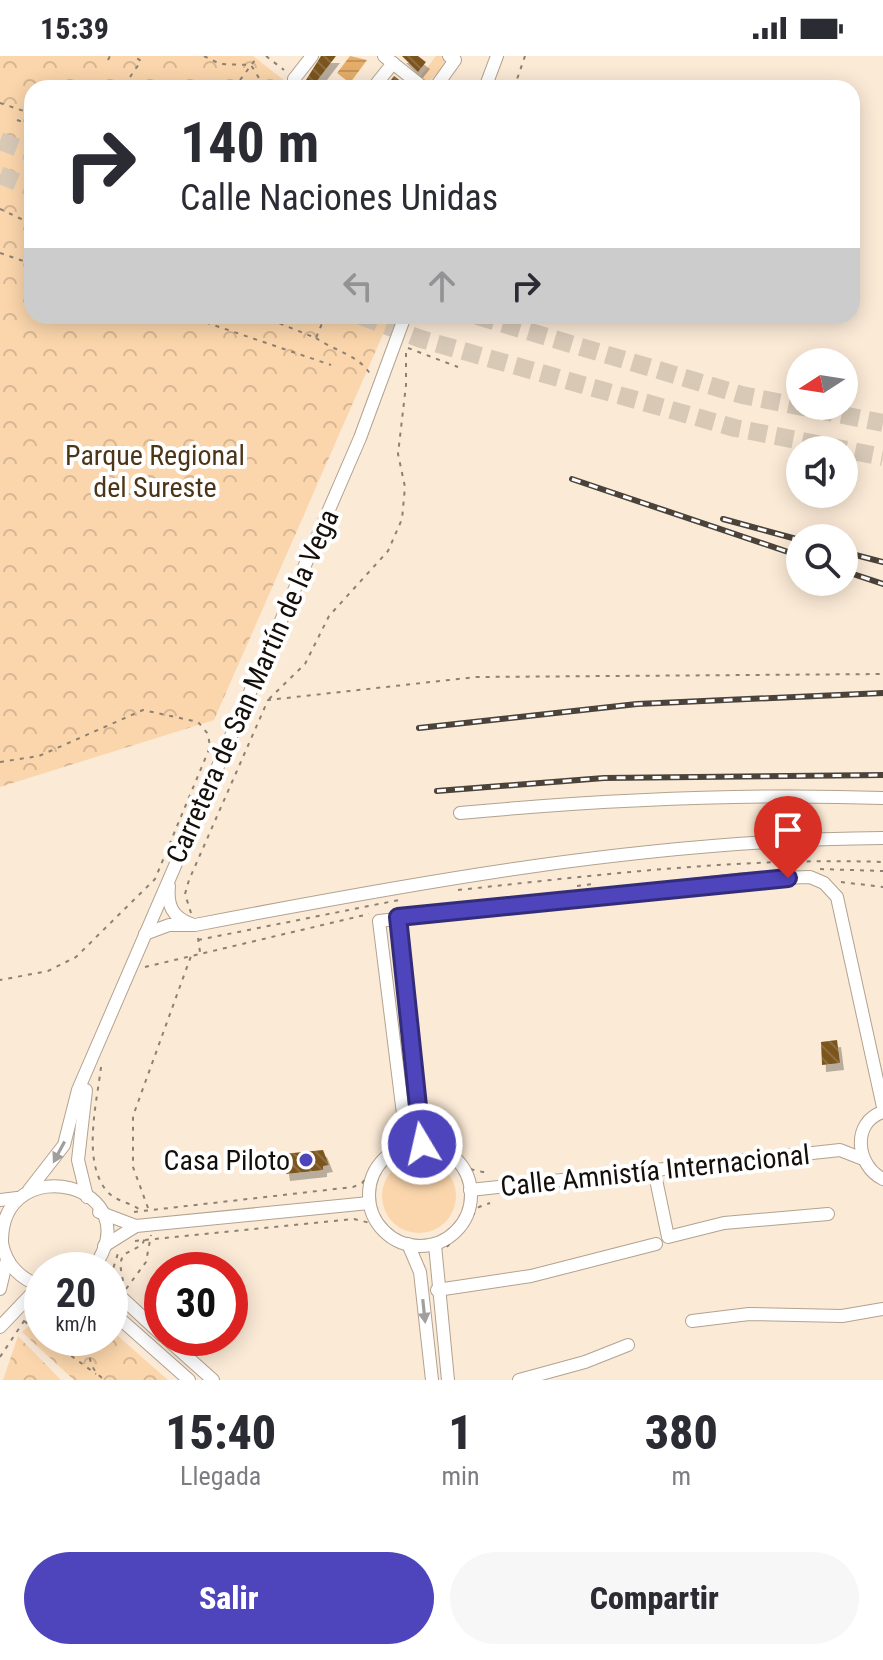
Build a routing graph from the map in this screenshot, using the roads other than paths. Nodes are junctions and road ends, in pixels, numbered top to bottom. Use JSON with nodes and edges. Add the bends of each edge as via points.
{"nodes":[{"id":1,"x":312,"y":56,"type":"edge"},
{"id":2,"x":449,"y":56,"type":"edge"},
{"id":3,"x":497,"y":56,"type":"edge"},
{"id":4,"x":388,"y":59,"type":"edge"},
{"id":5,"x":294,"y":79,"type":"dead end"},
{"id":6,"x":377,"y":80,"type":"edge"},
{"id":7,"x":414,"y":80,"type":"edge"},
{"id":8,"x":441,"y":80,"type":"edge"},
{"id":9,"x":488,"y":80,"type":"edge"},
{"id":10,"x":402,"y":324,"type":"edge"},
{"id":11,"x":883,"y":798,"type":"edge"},
{"id":12,"x":460,"y":813,"type":"dead end"},
{"id":13,"x":883,"y":838,"type":"edge"},
{"id":14,"x":170,"y":875,"type":"junction"},
{"id":15,"x":398,"y":917,"type":"junction"},
{"id":16,"x":194,"y":920,"type":"junction"},
{"id":17,"x":145,"y":934,"type":"junction"},
{"id":18,"x":100,"y":1055,"type":"junction"},
{"id":19,"x":883,"y":1110,"type":"edge"},
{"id":20,"x":861,"y":1135,"type":"junction"},
{"id":21,"x":422,"y":1144,"type":"junction"},
{"id":22,"x":395,"y":1146,"type":"junction"},
{"id":23,"x":840,"y":1150,"type":"junction"},
{"id":24,"x":863,"y":1159,"type":"junction"},
{"id":25,"x":654,"y":1170,"type":"junction"},
{"id":26,"x":883,"y":1179,"type":"edge"},
{"id":27,"x":29,"y":1190,"type":"junction"},
{"id":28,"x":470,"y":1190,"type":"junction"},
{"id":29,"x":87,"y":1197,"type":"junction"},
{"id":30,"x":17,"y":1198,"type":"junction"},
{"id":31,"x":0,"y":1200,"type":"edge"},
{"id":32,"x":369,"y":1203,"type":"junction"},
{"id":33,"x":99,"y":1212,"type":"junction"},
{"id":34,"x":828,"y":1214,"type":"dead end"},
{"id":35,"x":143,"y":1226,"type":"junction"},
{"id":36,"x":1,"y":1234,"type":"edge"},
{"id":37,"x":656,"y":1244,"type":"dead end"},
{"id":38,"x":435,"y":1245,"type":"junction"},
{"id":39,"x":104,"y":1246,"type":"junction"},
{"id":40,"x":404,"y":1246,"type":"junction"},
{"id":41,"x":102,"y":1252,"type":"edge"},
{"id":42,"x":7,"y":1259,"type":"junction"},
{"id":43,"x":24,"y":1276,"type":"edge"},
{"id":44,"x":0,"y":1289,"type":"edge"},
{"id":45,"x":437,"y":1290,"type":"junction"},
{"id":46,"x":128,"y":1298,"type":"edge"},
{"id":47,"x":24,"y":1303,"type":"edge"},
{"id":48,"x":883,"y":1309,"type":"edge"},
{"id":49,"x":144,"y":1315,"type":"edge"},
{"id":50,"x":692,"y":1321,"type":"dead end"},
{"id":51,"x":128,"y":1326,"type":"edge"},
{"id":52,"x":0,"y":1327,"type":"edge"},
{"id":53,"x":628,"y":1345,"type":"dead end"},
{"id":54,"x":186,"y":1356,"type":"edge"},
{"id":55,"x":189,"y":1380,"type":"edge"},
{"id":56,"x":213,"y":1380,"type":"edge"},
{"id":57,"x":432,"y":1380,"type":"edge"},
{"id":58,"x":448,"y":1380,"type":"edge"},
{"id":59,"x":519,"y":1380,"type":"edge"}],
"edges":[{"from":1,"to":5,"type":"street"},
{"from":2,"to":8,"type":"street","via":[[455,60]]},
{"from":3,"to":9,"type":"street"},
{"from":4,"to":6,"type":"street"},
{"from":4,"to":7,"type":"street"},
{"from":10,"to":14,"type":"street","name":"Carretera de San Martín de la Vega"},
{"from":11,"to":12,"type":"street","via":[[699,797]]},
{"from":13,"to":16,"type":"street","via":[[678,847],[565,860]]},
{"from":14,"to":16,"type":"street","via":[[171,910],[178,918]]},
{"from":14,"to":17,"type":"street","name":"Carretera de San Martín de la Vega"},
{"from":15,"to":19,"type":"street","via":[[745,879],[810,877],[824,883],[840,904]]},
{"from":15,"to":21,"type":"street"},
{"from":15,"to":22,"type":"street","via":[[379,921],[404,1122]]},
{"from":16,"to":17,"type":"street"},
{"from":17,"to":18,"type":"street","name":"Carretera de San Martín de la Vega"},
{"from":18,"to":27,"type":"street","name":"Carretera de San Martín de la Vega","one_way":true,"via":[[78,1090],[64,1145]]},
{"from":18,"to":29,"type":"street","name":"Carretera de San Martín de la Vega","via":[[82,1110],[78,1160]]},
{"from":19,"to":20,"type":"street","name":"Calle Amnistía Internacional","via":[[868,1120]]},
{"from":20,"to":23,"type":"street","name":"Calle Amnistía Internacional"},
{"from":20,"to":24,"type":"street"},
{"from":21,"to":22,"type":"street"},
{"from":21,"to":28,"type":"street","via":[[450,1154]]},
{"from":22,"to":32,"type":"street","via":[[375,1171]]},
{"from":23,"to":24,"type":"street","name":"Calle Amnistía Internacional"},
{"from":23,"to":25,"type":"street","name":"Calle Amnistía Internacional"},
{"from":24,"to":26,"type":"street","name":"Calle Amnistía Internacional"},
{"from":25,"to":28,"type":"street","name":"Calle Amnistía Internacional"},
{"from":25,"to":34,"type":"street","via":[[668,1237],[724,1223]]},
{"from":27,"to":29,"type":"street","via":[[59,1184]]},
{"from":27,"to":30,"type":"street"},
{"from":28,"to":38,"type":"street","via":[[462,1224]]},
{"from":29,"to":33,"type":"street"},
{"from":30,"to":31,"type":"street"},
{"from":30,"to":36,"type":"street"},
{"from":32,"to":35,"type":"street"},
{"from":32,"to":40,"type":"street","via":[[374,1220]]},
{"from":33,"to":35,"type":"street"},
{"from":33,"to":39,"type":"street"},
{"from":35,"to":39,"type":"street"},
{"from":36,"to":42,"type":"street"},
{"from":37,"to":45,"type":"street","via":[[531,1276]]},
{"from":38,"to":40,"type":"street"},
{"from":38,"to":45,"type":"street"},
{"from":39,"to":41,"type":"street"},
{"from":40,"to":57,"type":"street","one_way":true,"via":[[420,1272]]},
{"from":42,"to":43,"type":"street"},
{"from":42,"to":44,"type":"street"},
{"from":45,"to":58,"type":"street"},
{"from":46,"to":49,"type":"street"},
{"from":47,"to":52,"type":"street"},
{"from":48,"to":50,"type":"street","via":[[842,1316],[749,1314]]},
{"from":51,"to":55,"type":"street"},
{"from":53,"to":59,"type":"street"},
{"from":54,"to":56,"type":"street"}]}
